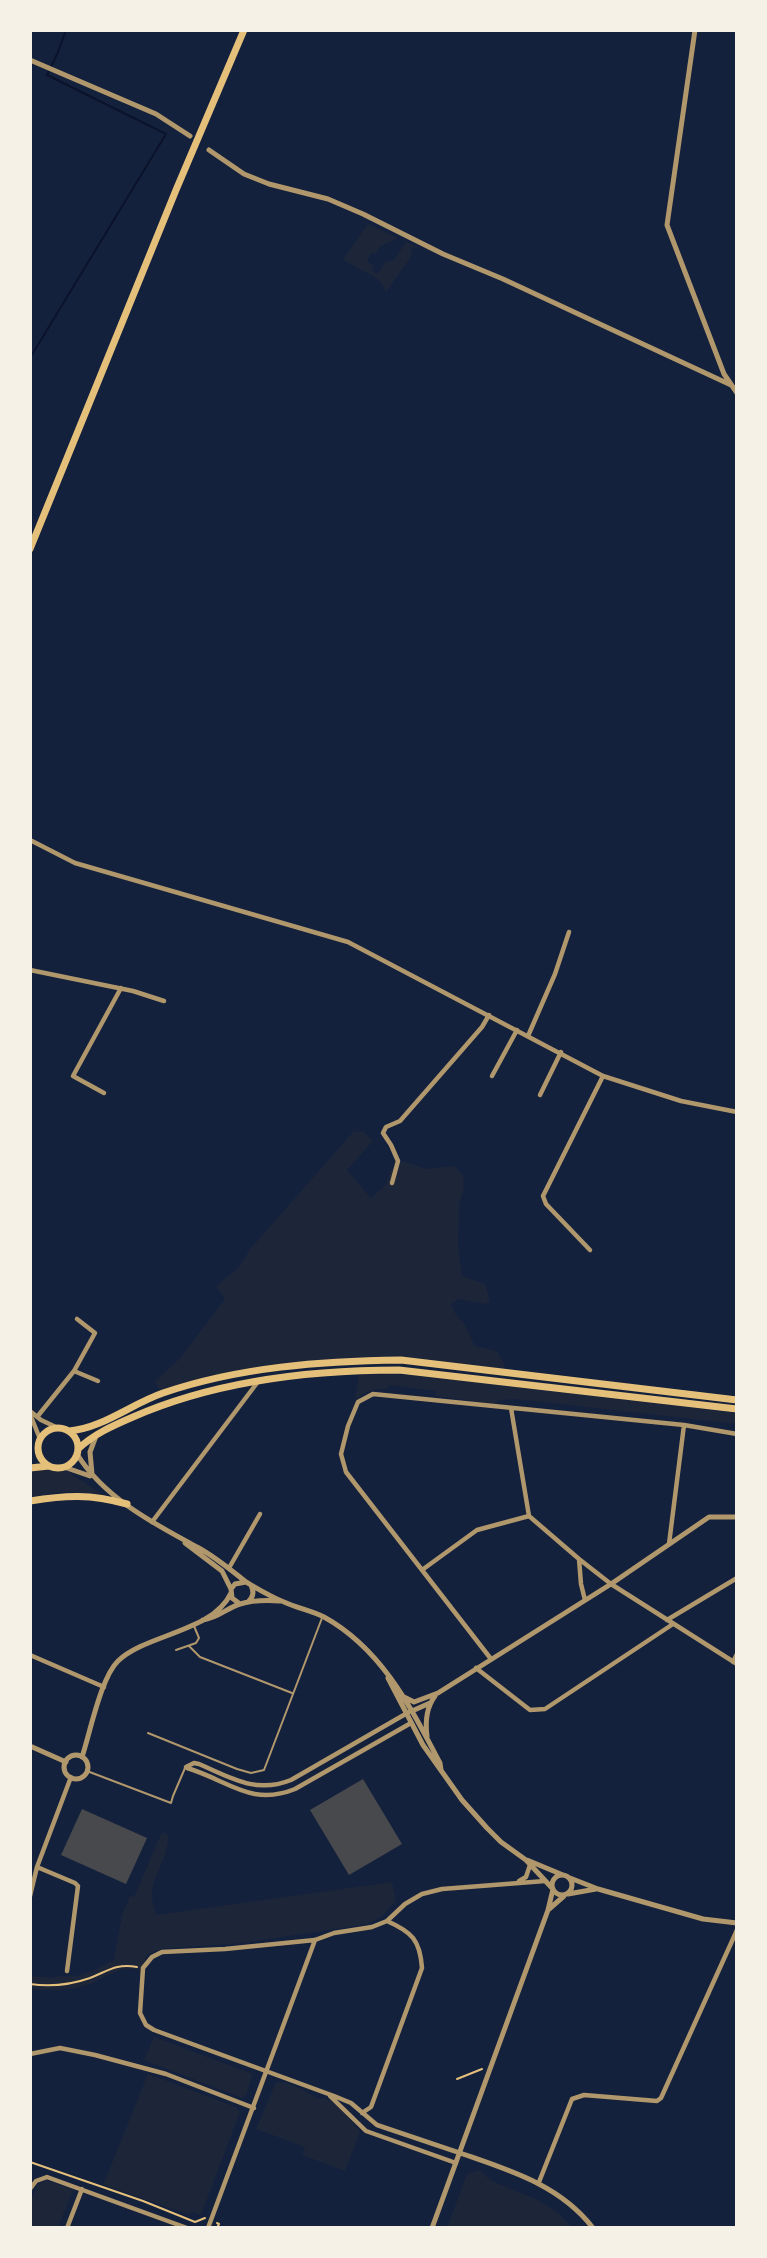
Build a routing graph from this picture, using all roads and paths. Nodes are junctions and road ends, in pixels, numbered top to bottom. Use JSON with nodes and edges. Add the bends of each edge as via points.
{"nodes":[{"id":1,"x":244,"y":30,"type":"edge"},
{"id":2,"x":695,"y":30,"type":"edge"},
{"id":3,"x":30,"y":60,"type":"edge"},
{"id":4,"x":190,"y":136,"type":"dead end"},
{"id":5,"x":209,"y":150,"type":"dead end"},
{"id":6,"x":731,"y":385,"type":"junction"},
{"id":7,"x":737,"y":393,"type":"edge"},
{"id":8,"x":30,"y":549,"type":"edge"},
{"id":9,"x":31,"y":840,"type":"edge"},
{"id":10,"x":30,"y":849,"type":"edge"},
{"id":11,"x":569,"y":932,"type":"dead end"},
{"id":12,"x":30,"y":970,"type":"edge"},
{"id":13,"x":121,"y":988,"type":"junction"},
{"id":14,"x":164,"y":1001,"type":"dead end"},
{"id":15,"x":489,"y":1015,"type":"junction"},
{"id":16,"x":517,"y":1030,"type":"junction"},
{"id":17,"x":528,"y":1036,"type":"junction"},
{"id":18,"x":561,"y":1052,"type":"junction"},
{"id":19,"x":492,"y":1076,"type":"dead end"},
{"id":20,"x":603,"y":1076,"type":"junction"},
{"id":21,"x":104,"y":1093,"type":"dead end"},
{"id":22,"x":540,"y":1095,"type":"dead end"},
{"id":23,"x":737,"y":1112,"type":"edge"},
{"id":24,"x":392,"y":1183,"type":"dead end"},
{"id":25,"x":590,"y":1250,"type":"dead end"},
{"id":26,"x":77,"y":1319,"type":"dead end"},
{"id":27,"x":74,"y":1371,"type":"junction"},
{"id":28,"x":98,"y":1381,"type":"dead end"},
{"id":29,"x":257,"y":1381,"type":"junction"},
{"id":30,"x":737,"y":1400,"type":"edge"},
{"id":31,"x":512,"y":1408,"type":"junction"},
{"id":32,"x":737,"y":1409,"type":"edge"},
{"id":33,"x":30,"y":1412,"type":"edge"},
{"id":34,"x":37,"y":1417,"type":"junction"},
{"id":35,"x":684,"y":1425,"type":"junction"},
{"id":36,"x":58,"y":1428,"type":"junction"},
{"id":37,"x":69,"y":1431,"type":"junction"},
{"id":38,"x":100,"y":1432,"type":"junction"},
{"id":39,"x":737,"y":1434,"type":"edge"},
{"id":40,"x":40,"y":1439,"type":"junction"},
{"id":41,"x":38,"y":1451,"type":"junction"},
{"id":42,"x":77,"y":1452,"type":"junction"},
{"id":43,"x":30,"y":1457,"type":"edge"},
{"id":44,"x":49,"y":1466,"type":"junction"},
{"id":45,"x":64,"y":1467,"type":"junction"},
{"id":46,"x":30,"y":1468,"type":"edge"},
{"id":47,"x":93,"y":1477,"type":"junction"},
{"id":48,"x":30,"y":1500,"type":"edge"},
{"id":49,"x":127,"y":1504,"type":"junction"},
{"id":50,"x":260,"y":1514,"type":"dead end"},
{"id":51,"x":529,"y":1516,"type":"junction"},
{"id":52,"x":737,"y":1517,"type":"edge"},
{"id":53,"x":152,"y":1522,"type":"junction"},
{"id":54,"x":182,"y":1540,"type":"junction"},
{"id":55,"x":669,"y":1544,"type":"junction"},
{"id":56,"x":579,"y":1559,"type":"junction"},
{"id":57,"x":229,"y":1568,"type":"junction"},
{"id":58,"x":422,"y":1570,"type":"junction"},
{"id":59,"x":737,"y":1578,"type":"edge"},
{"id":60,"x":248,"y":1583,"type":"junction"},
{"id":61,"x":611,"y":1584,"type":"junction"},
{"id":62,"x":231,"y":1591,"type":"junction"},
{"id":63,"x":585,"y":1600,"type":"junction"},
{"id":64,"x":248,"y":1602,"type":"junction"},
{"id":65,"x":283,"y":1602,"type":"junction"},
{"id":66,"x":240,"y":1604,"type":"junction"},
{"id":67,"x":323,"y":1616,"type":"junction"},
{"id":68,"x":203,"y":1620,"type":"junction"},
{"id":69,"x":667,"y":1620,"type":"junction"},
{"id":70,"x":673,"y":1624,"type":"junction"},
{"id":71,"x":194,"y":1625,"type":"junction"},
{"id":72,"x":189,"y":1646,"type":"junction"},
{"id":73,"x":176,"y":1650,"type":"dead end"},
{"id":74,"x":737,"y":1654,"type":"edge"},
{"id":75,"x":30,"y":1655,"type":"edge"},
{"id":76,"x":491,"y":1659,"type":"junction"},
{"id":77,"x":735,"y":1663,"type":"edge"},
{"id":78,"x":476,"y":1668,"type":"junction"},
{"id":79,"x":387,"y":1674,"type":"junction"},
{"id":80,"x":104,"y":1687,"type":"junction"},
{"id":81,"x":293,"y":1693,"type":"junction"},
{"id":82,"x":438,"y":1693,"type":"junction"},
{"id":83,"x":404,"y":1697,"type":"junction"},
{"id":84,"x":430,"y":1703,"type":"junction"},
{"id":85,"x":409,"y":1712,"type":"junction"},
{"id":86,"x":411,"y":1723,"type":"junction"},
{"id":87,"x":148,"y":1733,"type":"dead end"},
{"id":88,"x":427,"y":1739,"type":"junction"},
{"id":89,"x":30,"y":1746,"type":"edge"},
{"id":90,"x":82,"y":1757,"type":"junction"},
{"id":91,"x":66,"y":1762,"type":"junction"},
{"id":92,"x":186,"y":1767,"type":"junction"},
{"id":93,"x":441,"y":1770,"type":"junction"},
{"id":94,"x":87,"y":1771,"type":"junction"},
{"id":95,"x":71,"y":1777,"type":"junction"},
{"id":96,"x":528,"y":1863,"type":"junction"},
{"id":97,"x":37,"y":1867,"type":"junction"},
{"id":98,"x":566,"y":1876,"type":"junction"},
{"id":99,"x":545,"y":1881,"type":"junction"},
{"id":100,"x":518,"y":1882,"type":"junction"},
{"id":101,"x":552,"y":1889,"type":"junction"},
{"id":102,"x":598,"y":1889,"type":"junction"},
{"id":103,"x":567,"y":1894,"type":"junction"},
{"id":104,"x":30,"y":1896,"type":"edge"},
{"id":105,"x":548,"y":1910,"type":"junction"},
{"id":106,"x":387,"y":1921,"type":"junction"},
{"id":107,"x":737,"y":1923,"type":"edge"},
{"id":108,"x":737,"y":1930,"type":"edge"},
{"id":109,"x":315,"y":1940,"type":"junction"},
{"id":110,"x":131,"y":1965,"type":"dead end"},
{"id":111,"x":67,"y":1971,"type":"dead end"},
{"id":112,"x":30,"y":1984,"type":"edge"},
{"id":113,"x":30,"y":2054,"type":"edge"},
{"id":114,"x":492,"y":2065,"type":"junction"},
{"id":115,"x":266,"y":2071,"type":"junction"},
{"id":116,"x":457,"y":2079,"type":"dead end"},
{"id":117,"x":327,"y":2093,"type":"junction"},
{"id":118,"x":351,"y":2103,"type":"junction"},
{"id":119,"x":254,"y":2108,"type":"junction"},
{"id":120,"x":346,"y":2109,"type":"junction"},
{"id":121,"x":362,"y":2113,"type":"junction"},
{"id":122,"x":460,"y":2153,"type":"junction"},
{"id":123,"x":30,"y":2162,"type":"edge"},
{"id":124,"x":456,"y":2163,"type":"junction"},
{"id":125,"x":539,"y":2182,"type":"junction"},
{"id":126,"x":30,"y":2189,"type":"edge"},
{"id":127,"x":82,"y":2189,"type":"junction"},
{"id":128,"x":204,"y":2218,"type":"dead end"},
{"id":129,"x":219,"y":2224,"type":"dead end"},
{"id":130,"x":66,"y":2228,"type":"edge"},
{"id":131,"x":187,"y":2228,"type":"edge"},
{"id":132,"x":208,"y":2228,"type":"edge"},
{"id":133,"x":218,"y":2228,"type":"edge"},
{"id":134,"x":432,"y":2228,"type":"edge"},
{"id":135,"x":593,"y":2228,"type":"edge"}],
"edges":[{"from":1,"to":8,"type":"main road"},
{"from":2,"to":6,"type":"street","via":[[667,225]]},
{"from":3,"to":4,"type":"street","via":[[156,114]]},
{"from":5,"to":6,"type":"street","via":[[244,174],[363,214]]},
{"from":6,"to":7,"type":"street"},
{"from":9,"to":10,"type":"street"},
{"from":9,"to":15,"type":"street","via":[[75,863],[348,942]]},
{"from":11,"to":17,"type":"street"},
{"from":12,"to":13,"type":"street"},
{"from":13,"to":14,"type":"street"},
{"from":13,"to":21,"type":"street","via":[[73,1076]]},
{"from":15,"to":16,"type":"street"},
{"from":15,"to":24,"type":"street","via":[[400,1121],[386,1127],[383,1133],[398,1161]]},
{"from":16,"to":17,"type":"street"},
{"from":16,"to":19,"type":"street"},
{"from":17,"to":18,"type":"street"},
{"from":18,"to":20,"type":"street"},
{"from":18,"to":22,"type":"street"},
{"from":20,"to":23,"type":"street","via":[[681,1101]]},
{"from":20,"to":25,"type":"street","via":[[543,1196]]},
{"from":26,"to":27,"type":"street","via":[[95,1333]]},
{"from":27,"to":28,"type":"street"},
{"from":27,"to":34,"type":"street"},
{"from":29,"to":32,"type":"main road","via":[[353,1370],[399,1370]]},
{"from":29,"to":38,"type":"main road","via":[[166,1402]]},
{"from":29,"to":53,"type":"street"},
{"from":30,"to":37,"type":"main road","via":[[401,1360],[352,1360],[263,1369],[211,1380],[161,1393],[89,1427]]},
{"from":31,"to":35,"type":"street"},
{"from":31,"to":51,"type":"street"},
{"from":31,"to":58,"type":"street","via":[[373,1394],[358,1402],[341,1454],[346,1472]]},
{"from":33,"to":34,"type":"street"},
{"from":33,"to":40,"type":"street"},
{"from":34,"to":36,"type":"street"},
{"from":35,"to":39,"type":"street"},
{"from":35,"to":55,"type":"street"},
{"from":36,"to":37,"type":"main road"},
{"from":36,"to":40,"type":"main road"},
{"from":37,"to":42,"type":"main road"},
{"from":38,"to":42,"type":"main road"},
{"from":38,"to":47,"type":"street","via":[[90,1452]]},
{"from":40,"to":41,"type":"main road"},
{"from":41,"to":43,"type":"main road"},
{"from":41,"to":44,"type":"main road"},
{"from":42,"to":45,"type":"main road"},
{"from":42,"to":47,"type":"street"},
{"from":44,"to":45,"type":"main road"},
{"from":44,"to":46,"type":"main road"},
{"from":45,"to":47,"type":"street"},
{"from":47,"to":49,"type":"street"},
{"from":48,"to":49,"type":"main road","via":[[69,1495]]},
{"from":49,"to":53,"type":"street"},
{"from":50,"to":57,"type":"street"},
{"from":51,"to":56,"type":"street"},
{"from":51,"to":58,"type":"street","via":[[477,1530]]},
{"from":52,"to":55,"type":"street","via":[[709,1517]]},
{"from":53,"to":54,"type":"street"},
{"from":54,"to":57,"type":"street"},
{"from":54,"to":62,"type":"street","via":[[222,1571]]},
{"from":55,"to":61,"type":"street"},
{"from":56,"to":61,"type":"street"},
{"from":56,"to":63,"type":"street"},
{"from":57,"to":60,"type":"street"},
{"from":58,"to":76,"type":"street"},
{"from":59,"to":69,"type":"street"},
{"from":60,"to":62,"type":"street","via":[[235,1584]]},
{"from":60,"to":64,"type":"street","via":[[254,1591]]},
{"from":60,"to":65,"type":"street"},
{"from":61,"to":63,"type":"street"},
{"from":61,"to":69,"type":"street"},
{"from":62,"to":66,"type":"street"},
{"from":62,"to":68,"type":"street","via":[[224,1606]]},
{"from":63,"to":76,"type":"street"},
{"from":64,"to":65,"type":"street"},
{"from":64,"to":66,"type":"street"},
{"from":65,"to":67,"type":"street"},
{"from":66,"to":68,"type":"street"},
{"from":67,"to":79,"type":"street","via":[[371,1652]]},
{"from":67,"to":81,"type":"lane"},
{"from":68,"to":71,"type":"street"},
{"from":69,"to":70,"type":"street"},
{"from":70,"to":77,"type":"street"},
{"from":70,"to":78,"type":"street","via":[[537,1711]]},
{"from":71,"to":72,"type":"lane","via":[[199,1638]]},
{"from":71,"to":80,"type":"street","via":[[130,1652],[118,1661]]},
{"from":72,"to":73,"type":"lane"},
{"from":72,"to":81,"type":"lane","via":[[200,1657]]},
{"from":74,"to":77,"type":"street"},
{"from":75,"to":80,"type":"street"},
{"from":76,"to":78,"type":"street"},
{"from":78,"to":82,"type":"street"},
{"from":79,"to":83,"type":"street"},
{"from":79,"to":85,"type":"street"},
{"from":80,"to":90,"type":"street"},
{"from":81,"to":87,"type":"lane","via":[[264,1770],[244,1771]]},
{"from":82,"to":83,"type":"street","via":[[414,1702]]},
{"from":82,"to":84,"type":"street"},
{"from":83,"to":85,"type":"street"},
{"from":84,"to":85,"type":"street"},
{"from":84,"to":88,"type":"street"},
{"from":85,"to":86,"type":"street"},
{"from":85,"to":88,"type":"street"},
{"from":85,"to":92,"type":"street","via":[[278,1786],[258,1787],[199,1764]]},
{"from":86,"to":92,"type":"street","via":[[274,1796],[252,1795]]},
{"from":86,"to":93,"type":"street"},
{"from":88,"to":93,"type":"street"},
{"from":89,"to":91,"type":"street"},
{"from":90,"to":91,"type":"street","via":[[73,1756]]},
{"from":90,"to":94,"type":"street"},
{"from":91,"to":95,"type":"street"},
{"from":92,"to":94,"type":"lane","via":[[172,1803]]},
{"from":93,"to":96,"type":"street","via":[[482,1823]]},
{"from":94,"to":95,"type":"street","via":[[79,1778]]},
{"from":95,"to":97,"type":"street"},
{"from":96,"to":98,"type":"street"},
{"from":96,"to":99,"type":"street"},
{"from":96,"to":100,"type":"street","via":[[526,1877]]},
{"from":97,"to":104,"type":"street"},
{"from":97,"to":111,"type":"street","via":[[78,1886]]},
{"from":98,"to":101,"type":"street","via":[[555,1878]]},
{"from":98,"to":102,"type":"street"},
{"from":98,"to":103,"type":"street","via":[[573,1887]]},
{"from":99,"to":100,"type":"street"},
{"from":99,"to":101,"type":"street"},
{"from":100,"to":106,"type":"street","via":[[422,1894]]},
{"from":101,"to":103,"type":"street","via":[[558,1895]]},
{"from":101,"to":105,"type":"street"},
{"from":102,"to":103,"type":"street"},
{"from":102,"to":107,"type":"street","via":[[703,1919]]},
{"from":103,"to":105,"type":"street"},
{"from":105,"to":114,"type":"street"},
{"from":106,"to":109,"type":"street"},
{"from":106,"to":121,"type":"street","via":[[414,1937],[422,1968],[371,2107]]},
{"from":108,"to":125,"type":"street","via":[[661,2098],[576,2096]]},
{"from":109,"to":115,"type":"street"},
{"from":109,"to":115,"type":"street","via":[[162,1952],[143,1968],[142,2020],[154,2030]]},
{"from":110,"to":112,"type":"path","via":[[50,1987]]},
{"from":113,"to":119,"type":"street","via":[[60,2048],[95,2055],[166,2074]]},
{"from":114,"to":116,"type":"path"},
{"from":114,"to":122,"type":"street"},
{"from":115,"to":117,"type":"street"},
{"from":115,"to":119,"type":"street"},
{"from":117,"to":118,"type":"street"},
{"from":117,"to":120,"type":"street"},
{"from":118,"to":120,"type":"street"},
{"from":118,"to":121,"type":"street"},
{"from":119,"to":132,"type":"street"},
{"from":120,"to":124,"type":"street","via":[[366,2131]]},
{"from":121,"to":122,"type":"street","via":[[377,2124]]},
{"from":122,"to":124,"type":"street"},
{"from":122,"to":125,"type":"street"},
{"from":123,"to":128,"type":"path","via":[[195,2222]]},
{"from":124,"to":134,"type":"street"},
{"from":125,"to":135,"type":"street"},
{"from":126,"to":127,"type":"street","via":[[36,2180],[47,2177]]},
{"from":127,"to":130,"type":"street"},
{"from":127,"to":131,"type":"street"},
{"from":129,"to":133,"type":"path"}]}
